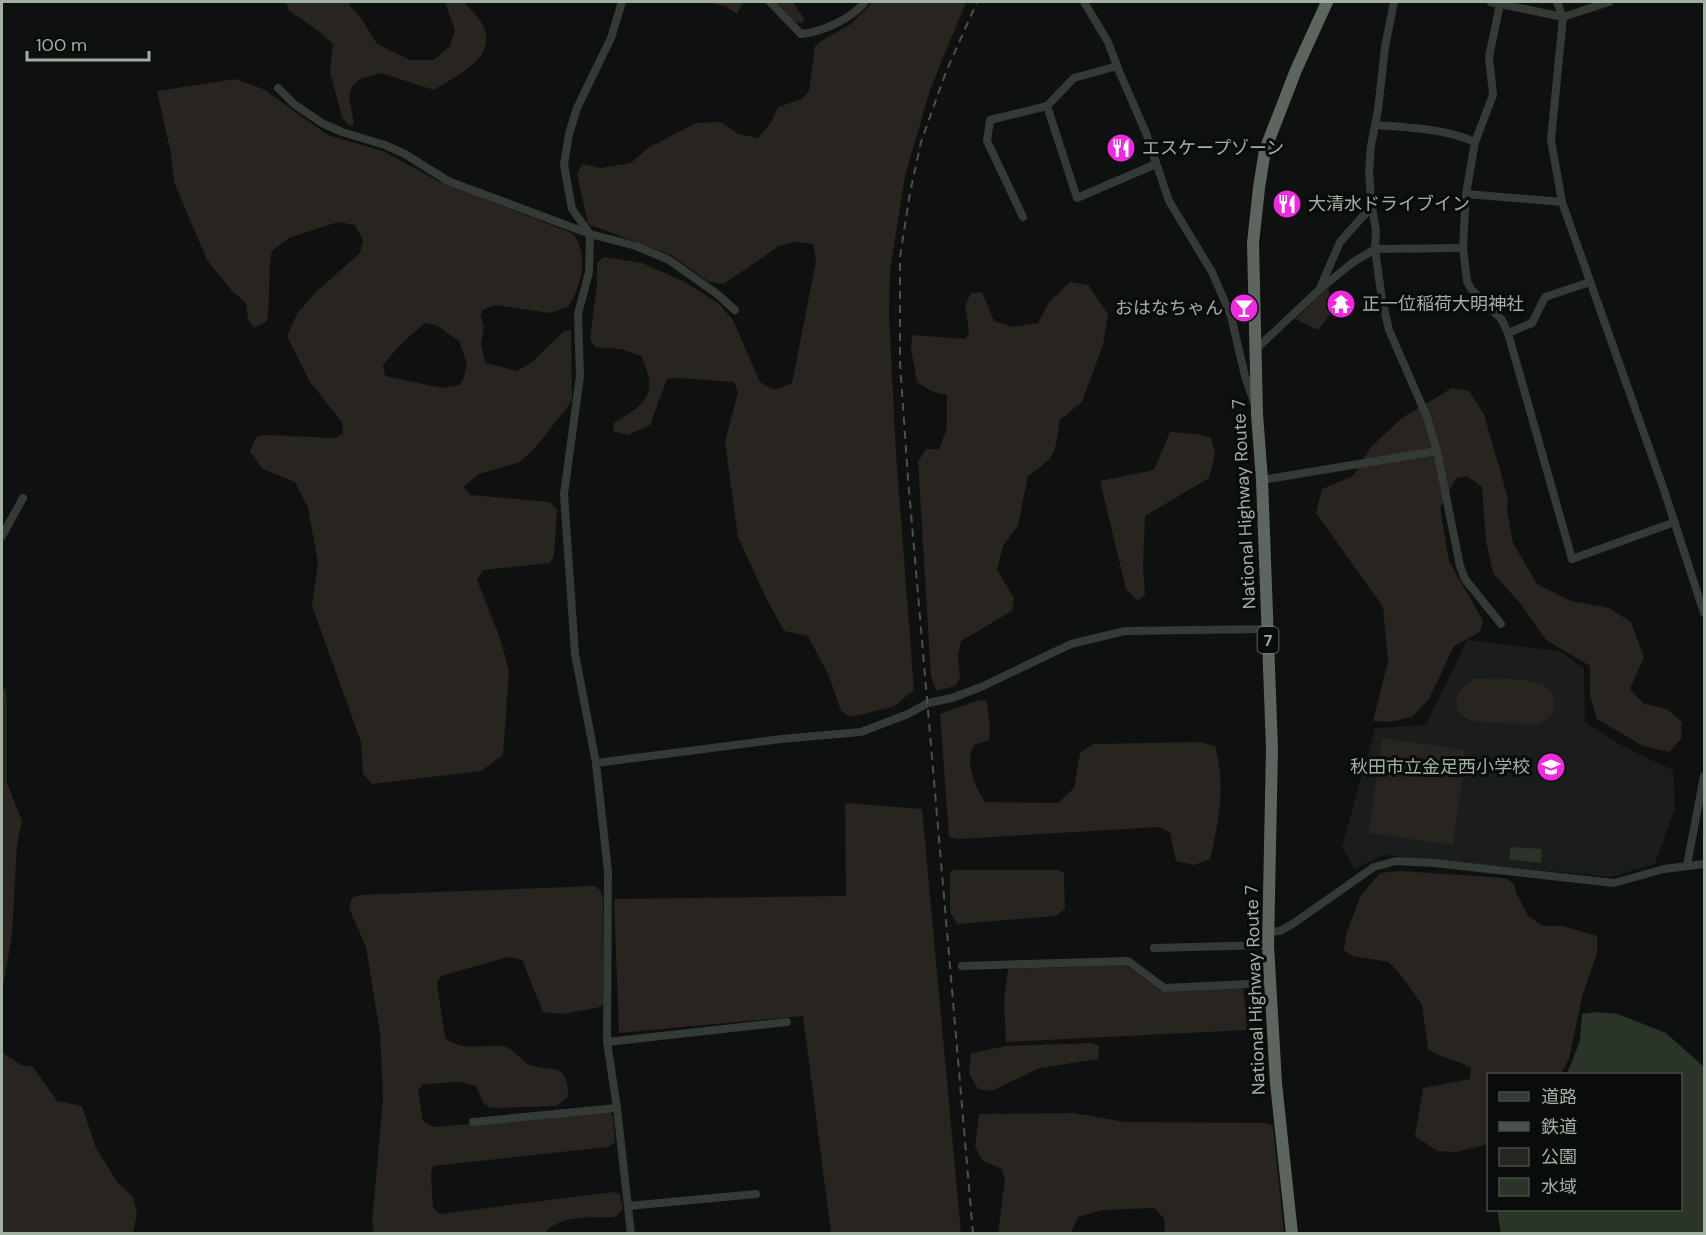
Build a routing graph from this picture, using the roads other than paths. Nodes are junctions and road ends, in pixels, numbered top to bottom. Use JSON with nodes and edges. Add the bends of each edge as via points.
{"nodes":[{"id":1,"x":621,"y":2,"type":"edge"},
{"id":2,"x":770,"y":2,"type":"edge"},
{"id":3,"x":865,"y":2,"type":"edge"},
{"id":4,"x":1084,"y":2,"type":"edge"},
{"id":5,"x":1092,"y":2,"type":"edge"},
{"id":6,"x":1327,"y":2,"type":"edge"},
{"id":7,"x":1394,"y":2,"type":"edge"},
{"id":8,"x":1491,"y":2,"type":"edge"},
{"id":9,"x":1557,"y":2,"type":"edge"},
{"id":10,"x":1609,"y":2,"type":"edge"},
{"id":11,"x":1500,"y":4,"type":"junction"},
{"id":12,"x":1092,"y":12,"type":"junction"},
{"id":13,"x":1563,"y":17,"type":"junction"},
{"id":14,"x":1117,"y":66,"type":"junction"},
{"id":15,"x":278,"y":88,"type":"dead end"},
{"id":16,"x":1047,"y":106,"type":"junction"},
{"id":17,"x":1376,"y":125,"type":"junction"},
{"id":18,"x":1475,"y":142,"type":"junction"},
{"id":19,"x":1156,"y":164,"type":"junction"},
{"id":20,"x":1466,"y":194,"type":"junction"},
{"id":21,"x":1562,"y":202,"type":"junction"},
{"id":22,"x":1372,"y":206,"type":"junction"},
{"id":23,"x":1023,"y":217,"type":"dead end"},
{"id":24,"x":590,"y":234,"type":"junction"},
{"id":25,"x":1463,"y":248,"type":"junction"},
{"id":26,"x":1375,"y":249,"type":"junction"},
{"id":27,"x":1590,"y":282,"type":"junction"},
{"id":28,"x":1319,"y":290,"type":"junction"},
{"id":29,"x":735,"y":310,"type":"dead end"},
{"id":30,"x":1508,"y":333,"type":"junction"},
{"id":31,"x":1256,"y":349,"type":"junction"},
{"id":32,"x":1257,"y":414,"type":"junction"},
{"id":33,"x":1437,"y":451,"type":"junction"},
{"id":34,"x":1262,"y":480,"type":"junction"},
{"id":35,"x":23,"y":498,"type":"dead end"},
{"id":36,"x":1675,"y":522,"type":"junction"},
{"id":37,"x":2,"y":536,"type":"edge"},
{"id":38,"x":1704,"y":613,"type":"edge"},
{"id":39,"x":1501,"y":624,"type":"dead end"},
{"id":40,"x":1268,"y":629,"type":"junction"},
{"id":41,"x":596,"y":763,"type":"junction"},
{"id":42,"x":1704,"y":776,"type":"edge"},
{"id":43,"x":1687,"y":864,"type":"junction"},
{"id":44,"x":1704,"y":864,"type":"edge"},
{"id":45,"x":1268,"y":938,"type":"junction"},
{"id":46,"x":1154,"y":948,"type":"dead end"},
{"id":47,"x":962,"y":966,"type":"dead end"},
{"id":48,"x":1270,"y":983,"type":"junction"},
{"id":49,"x":787,"y":1022,"type":"dead end"},
{"id":50,"x":607,"y":1042,"type":"junction"},
{"id":51,"x":617,"y":1108,"type":"junction"},
{"id":52,"x":473,"y":1122,"type":"dead end"},
{"id":53,"x":756,"y":1194,"type":"dead end"},
{"id":54,"x":628,"y":1206,"type":"junction"},
{"id":55,"x":631,"y":1233,"type":"edge"},
{"id":56,"x":1292,"y":1233,"type":"edge"}],
"edges":[{"from":1,"to":24,"type":"street","via":[[610,38],[577,108],[564,165],[572,209]]},
{"from":2,"to":3,"type":"street","via":[[801,34],[813,33],[844,18]]},
{"from":4,"to":12,"type":"street"},
{"from":5,"to":12,"type":"street"},
{"from":6,"to":31,"type":"highway","name":"National Highway Route 7","number":"7","via":[[1265,150],[1253,243]]},
{"from":7,"to":17,"type":"street","via":[[1384,47]]},
{"from":8,"to":11,"type":"street"},
{"from":9,"to":13,"type":"street"},
{"from":10,"to":13,"type":"street"},
{"from":11,"to":13,"type":"street"},
{"from":11,"to":18,"type":"street","via":[[1489,57],[1493,95]]},
{"from":12,"to":14,"type":"street"},
{"from":13,"to":21,"type":"street","via":[[1551,140]]},
{"from":14,"to":16,"type":"street","via":[[1074,78]]},
{"from":14,"to":19,"type":"street"},
{"from":15,"to":24,"type":"street","via":[[322,123],[405,154],[448,181]]},
{"from":16,"to":19,"type":"street","via":[[1077,198]]},
{"from":16,"to":23,"type":"street","via":[[990,120],[987,141]]},
{"from":17,"to":18,"type":"street","via":[[1462,136]]},
{"from":17,"to":22,"type":"street","via":[[1369,172]]},
{"from":18,"to":20,"type":"street"},
{"from":19,"to":32,"type":"street","via":[[1169,201],[1212,272],[1231,316]]},
{"from":20,"to":21,"type":"street"},
{"from":20,"to":25,"type":"street"},
{"from":21,"to":27,"type":"street"},
{"from":22,"to":26,"type":"street","via":[[1377,231]]},
{"from":22,"to":28,"type":"street","via":[[1340,242]]},
{"from":24,"to":29,"type":"street","via":[[669,260]]},
{"from":24,"to":41,"type":"street","via":[[589,272],[578,314],[580,376],[564,494],[575,654]]},
{"from":25,"to":26,"type":"street"},
{"from":25,"to":30,"type":"street","via":[[1471,289],[1502,320]]},
{"from":26,"to":28,"type":"street"},
{"from":26,"to":33,"type":"street","via":[[1389,330],[1427,417]]},
{"from":27,"to":30,"type":"street","via":[[1545,297],[1532,323]]},
{"from":27,"to":36,"type":"street"},
{"from":28,"to":31,"type":"street"},
{"from":30,"to":36,"type":"street","via":[[1572,559]]},
{"from":31,"to":32,"type":"highway","name":"National Highway Route 7","number":"7"},
{"from":32,"to":34,"type":"highway","name":"National Highway Route 7","number":"7"},
{"from":33,"to":34,"type":"street"},
{"from":33,"to":39,"type":"street","via":[[1460,566],[1465,579]]},
{"from":34,"to":40,"type":"highway","name":"National Highway Route 7","number":"7"},
{"from":35,"to":37,"type":"street"},
{"from":36,"to":38,"type":"street"},
{"from":40,"to":41,"type":"street","via":[[1125,631],[1071,644],[981,687],[927,703],[861,732]]},
{"from":40,"to":45,"type":"highway","name":"National Highway Route 7","number":"7","via":[[1272,748]]},
{"from":41,"to":50,"type":"street","via":[[609,871]]},
{"from":42,"to":43,"type":"street"},
{"from":43,"to":44,"type":"street"},
{"from":43,"to":45,"type":"street","via":[[1614,883],[1396,861],[1374,867]]},
{"from":45,"to":46,"type":"street"},
{"from":45,"to":48,"type":"highway","name":"National Highway Route 7","number":"7"},
{"from":47,"to":48,"type":"street","via":[[1128,961],[1164,988]]},
{"from":48,"to":56,"type":"highway","name":"National Highway Route 7","number":"7"},
{"from":49,"to":50,"type":"street"},
{"from":50,"to":51,"type":"street"},
{"from":51,"to":52,"type":"street"},
{"from":51,"to":54,"type":"street"},
{"from":53,"to":54,"type":"street"},
{"from":54,"to":55,"type":"street"}]}
